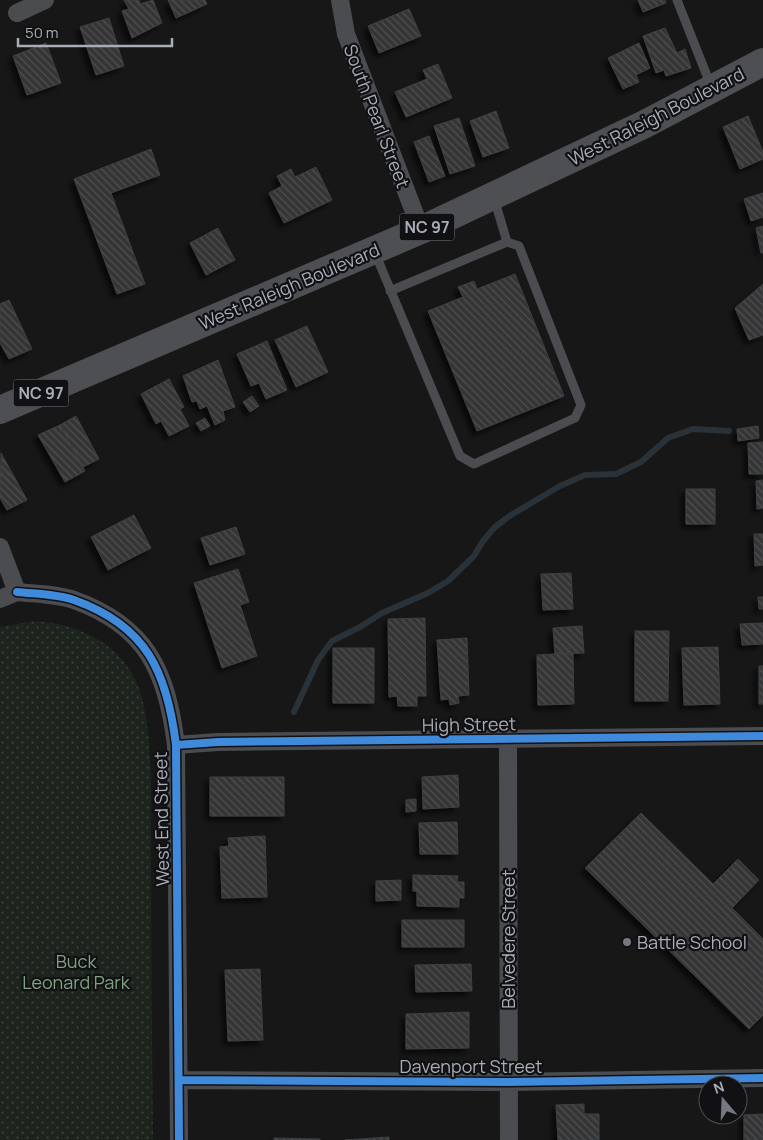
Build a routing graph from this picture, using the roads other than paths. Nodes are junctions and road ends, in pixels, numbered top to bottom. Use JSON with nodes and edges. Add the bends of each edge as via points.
{"nodes":[{"id":1,"x":45,"y":0,"type":"edge"},
{"id":2,"x":340,"y":0,"type":"edge"},
{"id":3,"x":677,"y":0,"type":"edge"},
{"id":4,"x":17,"y":13,"type":"dead end"},
{"id":5,"x":763,"y":62,"type":"edge"},
{"id":6,"x":712,"y":88,"type":"junction"},
{"id":7,"x":493,"y":196,"type":"junction"},
{"id":8,"x":421,"y":230,"type":"junction"},
{"id":9,"x":507,"y":242,"type":"junction"},
{"id":10,"x":374,"y":250,"type":"junction"},
{"id":11,"x":390,"y":291,"type":"junction"},
{"id":12,"x":0,"y":410,"type":"edge"},
{"id":13,"x":0,"y":547,"type":"edge"},
{"id":14,"x":17,"y":592,"type":"junction"},
{"id":15,"x":0,"y":599,"type":"edge"},
{"id":16,"x":763,"y":736,"type":"edge"},
{"id":17,"x":508,"y":738,"type":"junction"},
{"id":18,"x":176,"y":745,"type":"junction"},
{"id":19,"x":763,"y":1078,"type":"edge"},
{"id":20,"x":179,"y":1080,"type":"junction"},
{"id":21,"x":507,"y":1082,"type":"junction"},
{"id":22,"x":179,"y":1140,"type":"edge"},
{"id":23,"x":509,"y":1140,"type":"edge"}],
"edges":[{"from":1,"to":4,"type":"street"},
{"from":2,"to":8,"type":"street","name":"South Pearl Street","via":[[346,34]]},
{"from":3,"to":6,"type":"lane"},
{"from":5,"to":6,"type":"main road","name":"West Raleigh Boulevard","number":"NC 97"},
{"from":6,"to":7,"type":"main road","name":"West Raleigh Boulevard","number":"NC 97","via":[[645,124]]},
{"from":7,"to":8,"type":"main road","name":"West Raleigh Boulevard","number":"NC 97"},
{"from":7,"to":9,"type":"lane"},
{"from":8,"to":10,"type":"main road","name":"West Raleigh Boulevard","number":"NC 97"},
{"from":9,"to":11,"type":"lane"},
{"from":9,"to":11,"type":"lane","via":[[519,246],[581,405],[575,418],[474,464],[460,456]]},
{"from":10,"to":11,"type":"lane"},
{"from":10,"to":12,"type":"main road","name":"West Raleigh Boulevard","number":"NC 97"},
{"from":13,"to":14,"type":"street"},
{"from":14,"to":15,"type":"street"},
{"from":14,"to":18,"type":"street","name":"West End Street","via":[[73,599],[121,623],[154,659],[172,708]]},
{"from":16,"to":17,"type":"street","name":"High Street"},
{"from":17,"to":18,"type":"street","name":"High Street"},
{"from":17,"to":21,"type":"street","name":"Belvedere Street"},
{"from":18,"to":20,"type":"street","name":"West End Street"},
{"from":19,"to":21,"type":"street","name":"Davenport Street"},
{"from":20,"to":21,"type":"street","name":"Davenport Street"},
{"from":20,"to":22,"type":"street","name":"West End Street"},
{"from":21,"to":23,"type":"street","name":"Belvedere Street"}]}
